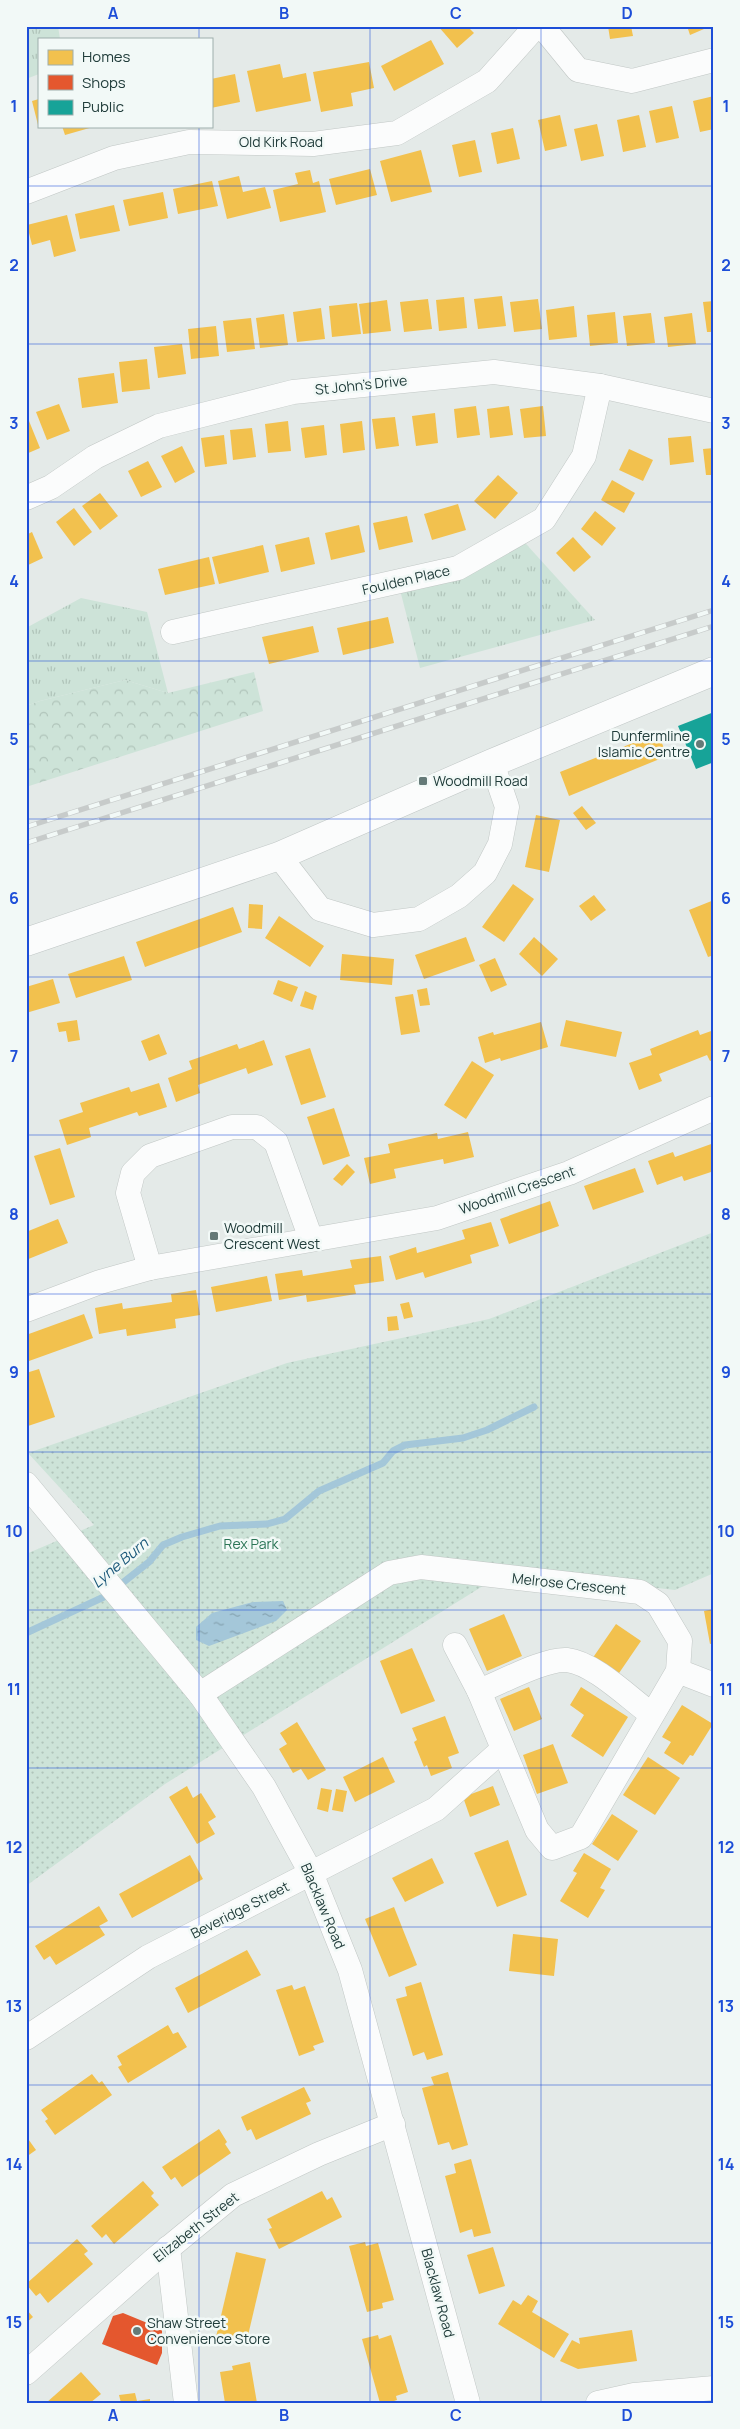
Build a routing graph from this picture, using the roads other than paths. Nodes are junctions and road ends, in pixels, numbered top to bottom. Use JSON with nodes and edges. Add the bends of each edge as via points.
{"nodes":[{"id":1,"x":536,"y":26,"type":"edge"},
{"id":2,"x":542,"y":26,"type":"edge"},
{"id":3,"x":714,"y":60,"type":"edge"},
{"id":4,"x":26,"y":192,"type":"edge"},
{"id":5,"x":600,"y":386,"type":"junction"},
{"id":6,"x":714,"y":412,"type":"edge"},
{"id":7,"x":26,"y":498,"type":"edge"},
{"id":8,"x":173,"y":632,"type":"dead end"},
{"id":9,"x":714,"y":672,"type":"edge"},
{"id":10,"x":492,"y":763,"type":"junction"},
{"id":11,"x":280,"y":856,"type":"junction"},
{"id":12,"x":26,"y":942,"type":"edge"},
{"id":13,"x":714,"y":1108,"type":"edge"},
{"id":14,"x":311,"y":1239,"type":"junction"},
{"id":15,"x":150,"y":1268,"type":"junction"},
{"id":16,"x":26,"y":1310,"type":"edge"},
{"id":17,"x":26,"y":1484,"type":"edge"},
{"id":18,"x":455,"y":1646,"type":"dead end"},
{"id":19,"x":678,"y":1671,"type":"junction"},
{"id":20,"x":714,"y":1685,"type":"edge"},
{"id":21,"x":479,"y":1691,"type":"junction"},
{"id":22,"x":200,"y":1694,"type":"junction"},
{"id":23,"x":651,"y":1714,"type":"junction"},
{"id":24,"x":502,"y":1750,"type":"junction"},
{"id":25,"x":311,"y":1873,"type":"junction"},
{"id":26,"x":26,"y":2038,"type":"edge"},
{"id":27,"x":394,"y":2124,"type":"junction"},
{"id":28,"x":168,"y":2248,"type":"junction"},
{"id":29,"x":26,"y":2373,"type":"edge"},
{"id":30,"x":714,"y":2388,"type":"edge"},
{"id":31,"x":636,"y":2399,"type":"edge"},
{"id":32,"x":186,"y":2403,"type":"edge"},
{"id":33,"x":468,"y":2403,"type":"edge"},
{"id":34,"x":598,"y":2403,"type":"edge"}],
"edges":[{"from":1,"to":4,"type":"street","name":"Old Kirk Road","via":[[487,81],[397,133],[313,144],[189,142],[114,158]]},
{"from":2,"to":3,"type":"street","via":[[578,70],[632,81]]},
{"from":5,"to":6,"type":"street","name":"St John's Drive"},
{"from":5,"to":7,"type":"street","name":"St John's Drive","via":[[494,372],[293,392],[159,426],[96,457],[51,487]]},
{"from":5,"to":8,"type":"street","name":"Foulden Place","via":[[584,456],[544,519],[458,568]]},
{"from":9,"to":10,"type":"street"},
{"from":10,"to":11,"type":"street"},
{"from":10,"to":11,"type":"street","via":[[507,807],[500,844],[485,873],[459,896],[418,919],[373,925],[320,909]]},
{"from":11,"to":12,"type":"street"},
{"from":13,"to":14,"type":"street","name":"Woodmill Crescent","via":[[569,1173],[437,1218]]},
{"from":14,"to":15,"type":"street","name":"Woodmill Crescent"},
{"from":14,"to":15,"type":"street","via":[[276,1142],[257,1127],[232,1127],[150,1156],[133,1173],[128,1193]]},
{"from":15,"to":16,"type":"street","name":"Woodmill Crescent","via":[[100,1282]]},
{"from":17,"to":22,"type":"street","name":"Blacklaw Road"},
{"from":18,"to":21,"type":"street","name":"Melrose Crescent"},
{"from":19,"to":20,"type":"street"},
{"from":19,"to":22,"type":"street","name":"Melrose Crescent","via":[[680,1641],[658,1604],[640,1592],[421,1567],[389,1573]]},
{"from":19,"to":23,"type":"street","name":"Melrose Crescent"},
{"from":21,"to":23,"type":"street","via":[[548,1663],[566,1660],[586,1666]]},
{"from":21,"to":24,"type":"street","name":"Melrose Crescent"},
{"from":22,"to":25,"type":"street","name":"Blacklaw Road","via":[[264,1787]]},
{"from":23,"to":24,"type":"street","name":"Melrose Crescent","via":[[581,1837],[552,1848],[537,1830]]},
{"from":24,"to":25,"type":"street","name":"Beveridge Street","via":[[436,1809]]},
{"from":25,"to":26,"type":"street","name":"Beveridge Street","via":[[148,1958]]},
{"from":25,"to":27,"type":"street","name":"Blacklaw Road","via":[[350,1970]]},
{"from":27,"to":28,"type":"street","name":"Elizabeth Street","via":[[319,2154],[233,2195]]},
{"from":27,"to":33,"type":"street","name":"Blacklaw Road"},
{"from":28,"to":29,"type":"street","name":"Elizabeth Street"},
{"from":28,"to":32,"type":"street"},
{"from":30,"to":31,"type":"street"},
{"from":31,"to":34,"type":"street"}]}
